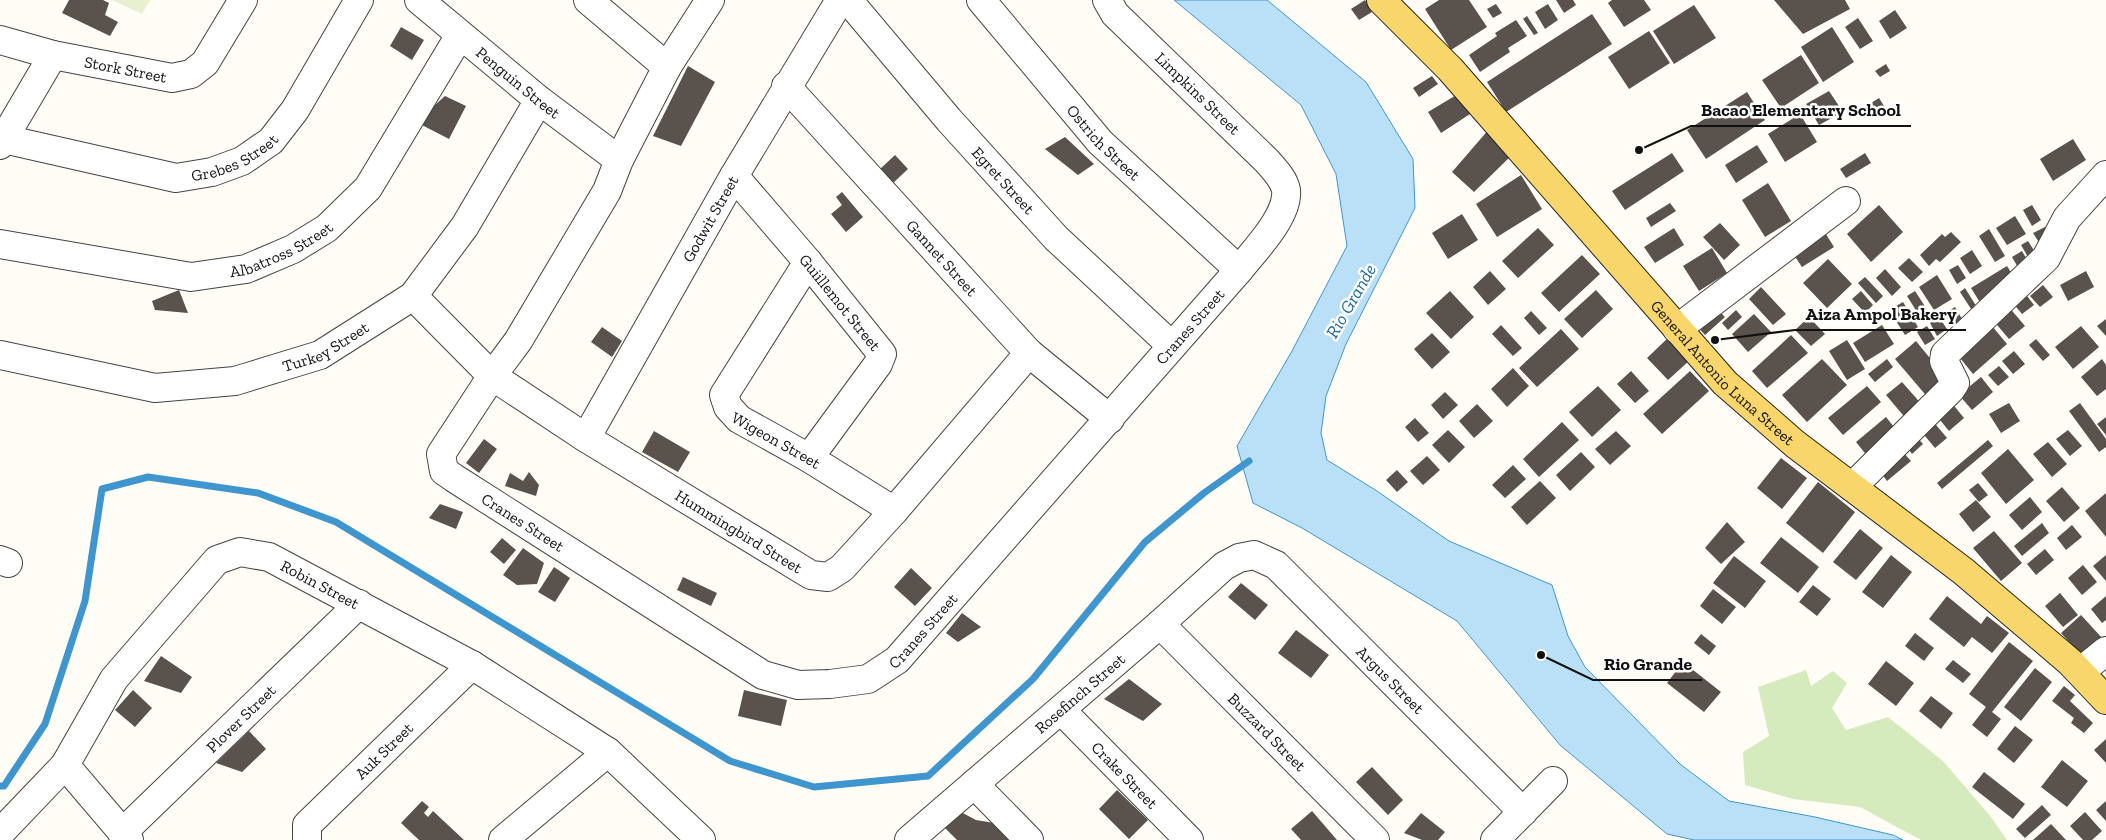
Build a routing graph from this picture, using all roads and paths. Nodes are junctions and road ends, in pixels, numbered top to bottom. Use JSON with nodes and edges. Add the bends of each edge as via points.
{"nodes":[{"id":1,"x":243,"y":0,"type":"edge"},
{"id":2,"x":359,"y":0,"type":"edge"},
{"id":3,"x":419,"y":0,"type":"edge"},
{"id":4,"x":588,"y":0,"type":"edge"},
{"id":5,"x":710,"y":0,"type":"edge"},
{"id":6,"x":840,"y":0,"type":"edge"},
{"id":7,"x":848,"y":0,"type":"edge"},
{"id":8,"x":981,"y":0,"type":"edge"},
{"id":9,"x":1107,"y":0,"type":"edge"},
{"id":10,"x":1382,"y":0,"type":"edge"},
{"id":11,"x":460,"y":35,"type":"junction"},
{"id":12,"x":0,"y":40,"type":"edge"},
{"id":13,"x":53,"y":54,"type":"junction"},
{"id":14,"x":667,"y":67,"type":"junction"},
{"id":15,"x":786,"y":86,"type":"junction"},
{"id":16,"x":540,"y":100,"type":"junction"},
{"id":17,"x":2,"y":142,"type":"edge"},
{"id":18,"x":619,"y":160,"type":"junction"},
{"id":19,"x":734,"y":176,"type":"junction"},
{"id":20,"x":2106,"y":176,"type":"edge"},
{"id":21,"x":1286,"y":189,"type":"joint"},
{"id":22,"x":1846,"y":201,"type":"dead end"},
{"id":23,"x":0,"y":244,"type":"edge"},
{"id":24,"x":808,"y":262,"type":"junction"},
{"id":25,"x":1239,"y":270,"type":"junction"},
{"id":26,"x":413,"y":296,"type":"junction"},
{"id":27,"x":1677,"y":329,"type":"junction"},
{"id":28,"x":1172,"y":346,"type":"junction"},
{"id":29,"x":1029,"y":353,"type":"junction"},
{"id":30,"x":0,"y":355,"type":"edge"},
{"id":31,"x":492,"y":376,"type":"junction"},
{"id":32,"x":1110,"y":419,"type":"junction"},
{"id":33,"x":586,"y":438,"type":"junction"},
{"id":34,"x":809,"y":458,"type":"junction"},
{"id":35,"x":1852,"y":488,"type":"junction"},
{"id":36,"x":894,"y":511,"type":"junction"},
{"id":37,"x":1254,"y":554,"type":"joint"},
{"id":38,"x":359,"y":604,"type":"junction"},
{"id":39,"x":1160,"y":624,"type":"junction"},
{"id":40,"x":2106,"y":651,"type":"edge"},
{"id":41,"x":472,"y":665,"type":"junction"},
{"id":42,"x":2080,"y":672,"type":"junction"},
{"id":43,"x":2106,"y":700,"type":"edge"},
{"id":44,"x":1061,"y":710,"type":"junction"},
{"id":45,"x":608,"y":752,"type":"junction"},
{"id":46,"x":65,"y":765,"type":"junction"},
{"id":47,"x":1553,"y":781,"type":"dead end"},
{"id":48,"x":974,"y":784,"type":"junction"},
{"id":49,"x":1523,"y":812,"type":"junction"},
{"id":50,"x":0,"y":833,"type":"edge"},
{"id":51,"x":126,"y":836,"type":"edge"},
{"id":52,"x":307,"y":840,"type":"edge"},
{"id":53,"x":503,"y":840,"type":"edge"},
{"id":54,"x":701,"y":840,"type":"edge"},
{"id":55,"x":909,"y":840,"type":"edge"},
{"id":56,"x":1029,"y":840,"type":"edge"},
{"id":57,"x":1189,"y":840,"type":"edge"},
{"id":58,"x":1375,"y":840,"type":"edge"},
{"id":59,"x":1495,"y":840,"type":"edge"}],
"edges":[{"from":1,"to":13,"type":"street","name":"Stork Street","via":[[205,63],[191,74],[172,78]]},
{"from":2,"to":17,"type":"street","name":"Grebes Street","via":[[295,110],[271,141],[242,161],[212,172],[176,178]]},
{"from":3,"to":11,"type":"street","name":"Penguin Street"},
{"from":4,"to":14,"type":"street"},
{"from":5,"to":14,"type":"street"},
{"from":6,"to":15,"type":"street","name":"Godwit Street"},
{"from":7,"to":28,"type":"street","name":"Egret Street","via":[[949,120],[1056,238]]},
{"from":8,"to":25,"type":"street","name":"Ostrich Street","via":[[1100,142]]},
{"from":9,"to":21,"type":"street","name":"Limpkins Street","via":[[1115,14],[1267,161]]},
{"from":10,"to":27,"type":"main road","name":"General Antonio Luna Street","via":[[1450,69]]},
{"from":11,"to":16,"type":"street","name":"Penguin Street"},
{"from":11,"to":23,"type":"street","name":"Albatross Street","via":[[368,188],[327,228],[293,249],[246,269],[191,277]]},
{"from":12,"to":13,"type":"street","name":"Stork Street"},
{"from":13,"to":17,"type":"street"},
{"from":14,"to":18,"type":"street"},
{"from":15,"to":19,"type":"street","name":"Godwit Street"},
{"from":15,"to":29,"type":"street","name":"Gannet Street"},
{"from":16,"to":18,"type":"street","name":"Penguin Street"},
{"from":16,"to":26,"type":"street","name":"Turkey Street","via":[[465,226]]},
{"from":18,"to":31,"type":"street","via":[[607,191],[518,341]]},
{"from":19,"to":24,"type":"street","name":"Guiillemot Street"},
{"from":19,"to":33,"type":"street","name":"Godwit Street"},
{"from":20,"to":35,"type":"street","via":[[2067,218],[2046,258],[1945,354],[1944,361],[1955,383],[1951,389]]},
{"from":21,"to":25,"type":"street","name":"Cranes Street","via":[[1285,205],[1276,222]]},
{"from":22,"to":27,"type":"street"},
{"from":24,"to":34,"type":"street","name":"Guiillemot Street","via":[[882,354]]},
{"from":24,"to":34,"type":"street","name":"Wigeon Street","via":[[724,394],[728,407],[739,419]]},
{"from":25,"to":28,"type":"street","name":"Cranes Street"},
{"from":26,"to":30,"type":"street","name":"Turkey Street","via":[[320,355],[235,381],[154,388]]},
{"from":26,"to":31,"type":"street","name":"Hummingbird Street"},
{"from":27,"to":35,"type":"main road","name":"General Antonio Luna Street","via":[[1724,383]]},
{"from":28,"to":32,"type":"street","name":"Cranes Street"},
{"from":29,"to":32,"type":"street","name":"Gannet Street"},
{"from":29,"to":36,"type":"street","name":"Hummingbird Street"},
{"from":31,"to":32,"type":"street","name":"Cranes Street","via":[[441,454],[444,471],[763,676],[798,685],[868,680],[897,660]]},
{"from":31,"to":33,"type":"street","name":"Hummingbird Street"},
{"from":33,"to":36,"type":"street","name":"Hummingbird Street","via":[[811,575],[828,577],[842,568]]},
{"from":34,"to":36,"type":"street","name":"Wigeon Street"},
{"from":35,"to":42,"type":"main road","name":"General Antonio Luna Street","via":[[1963,572]]},
{"from":37,"to":39,"type":"street","name":"Rosefinch Street","via":[[1224,566]]},
{"from":37,"to":49,"type":"street","name":"Argus Street","via":[[1276,565]]},
{"from":38,"to":41,"type":"street","name":"Robin Street"},
{"from":38,"to":46,"type":"street","name":"Robin Street","via":[[268,557],[240,552],[217,560],[114,679]]},
{"from":38,"to":51,"type":"street","name":"Plover Street"},
{"from":39,"to":44,"type":"street","name":"Rosefinch Street"},
{"from":39,"to":58,"type":"street","name":"Buzzard Street"},
{"from":40,"to":42,"type":"street"},
{"from":41,"to":45,"type":"street","name":"Robin Street"},
{"from":41,"to":52,"type":"street","name":"Auk Street","via":[[307,825]]},
{"from":42,"to":43,"type":"main road","name":"General Antonio Luna Street"},
{"from":44,"to":48,"type":"street","name":"Rosefinch Street"},
{"from":44,"to":57,"type":"street","name":"Crake Street"},
{"from":45,"to":53,"type":"street"},
{"from":45,"to":54,"type":"street","name":"Robin Street"},
{"from":46,"to":50,"type":"street","name":"Robin Street"},
{"from":46,"to":51,"type":"street"},
{"from":47,"to":49,"type":"street"},
{"from":48,"to":55,"type":"street","name":"Rosefinch Street"},
{"from":48,"to":56,"type":"street"},
{"from":49,"to":59,"type":"street"}]}
